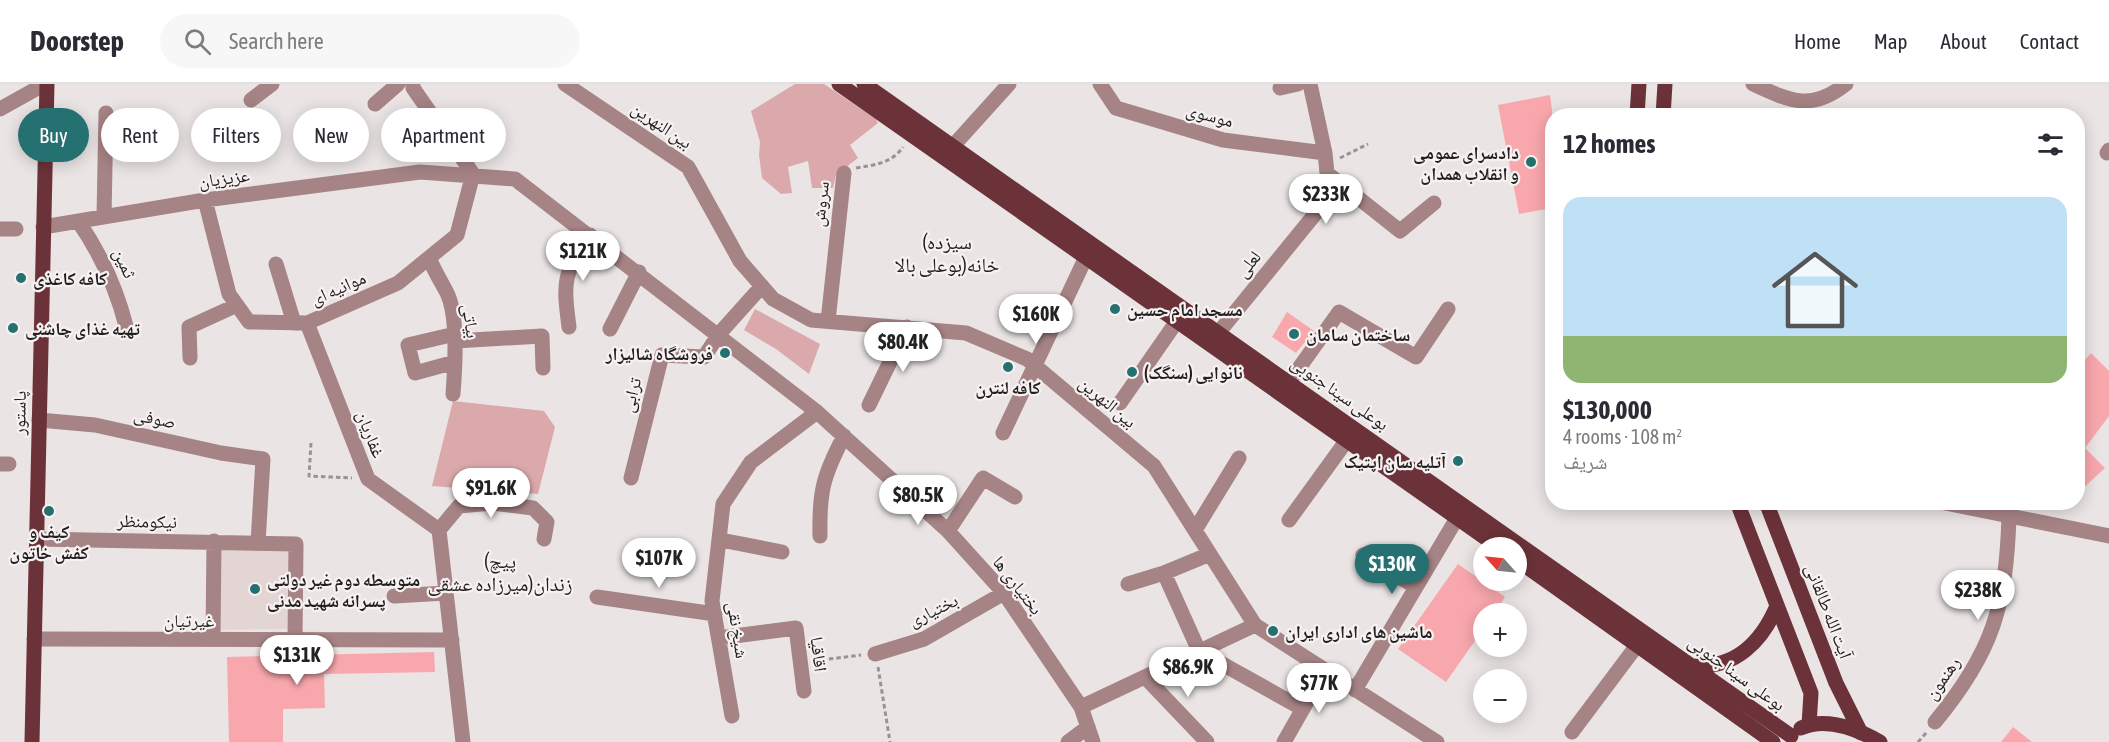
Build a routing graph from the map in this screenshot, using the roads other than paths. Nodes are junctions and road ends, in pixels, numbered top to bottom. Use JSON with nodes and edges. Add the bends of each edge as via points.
{"nodes":[{"id":1,"x":46,"y":84,"type":"edge"},
{"id":2,"x":272,"y":84,"type":"edge"},
{"id":3,"x":398,"y":84,"type":"edge"},
{"id":4,"x":413,"y":84,"type":"edge"},
{"id":5,"x":839,"y":84,"type":"edge"},
{"id":6,"x":864,"y":84,"type":"edge"},
{"id":7,"x":1009,"y":84,"type":"edge"},
{"id":8,"x":1100,"y":84,"type":"edge"},
{"id":9,"x":1298,"y":84,"type":"edge"},
{"id":10,"x":1310,"y":84,"type":"edge"},
{"id":11,"x":1639,"y":84,"type":"edge"},
{"id":12,"x":1665,"y":84,"type":"edge"},
{"id":13,"x":1753,"y":84,"type":"edge"},
{"id":14,"x":1846,"y":84,"type":"edge"},
{"id":15,"x":570,"y":85,"type":"edge"},
{"id":16,"x":1280,"y":88,"type":"dead end"},
{"id":17,"x":251,"y":100,"type":"dead end"},
{"id":18,"x":375,"y":104,"type":"dead end"},
{"id":19,"x":1638,"y":108,"type":"edge"},
{"id":20,"x":1664,"y":108,"type":"edge"},
{"id":21,"x":0,"y":109,"type":"edge"},
{"id":22,"x":953,"y":146,"type":"junction"},
{"id":23,"x":105,"y":162,"type":"edge"},
{"id":24,"x":1326,"y":164,"type":"junction"},
{"id":25,"x":844,"y":173,"type":"road end"},
{"id":26,"x":472,"y":174,"type":"junction"},
{"id":27,"x":205,"y":200,"type":"junction"},
{"id":28,"x":1434,"y":202,"type":"dead end"},
{"id":29,"x":104,"y":217,"type":"junction"},
{"id":30,"x":78,"y":221,"type":"junction"},
{"id":31,"x":43,"y":227,"type":"junction"},
{"id":32,"x":590,"y":235,"type":"junction"},
{"id":33,"x":1086,"y":257,"type":"junction"},
{"id":34,"x":429,"y":258,"type":"junction"},
{"id":35,"x":276,"y":264,"type":"dead end"},
{"id":36,"x":639,"y":272,"type":"junction"},
{"id":37,"x":762,"y":286,"type":"junction"},
{"id":38,"x":237,"y":305,"type":"junction"},
{"id":39,"x":1448,"y":309,"type":"dead end"},
{"id":40,"x":828,"y":321,"type":"junction"},
{"id":41,"x":1177,"y":321,"type":"junction"},
{"id":42,"x":300,"y":323,"type":"junction"},
{"id":43,"x":126,"y":326,"type":"dead end"},
{"id":44,"x":569,"y":327,"type":"dead end"},
{"id":45,"x":907,"y":327,"type":"junction"},
{"id":46,"x":610,"y":329,"type":"dead end"},
{"id":47,"x":1219,"y":332,"type":"junction"},
{"id":48,"x":719,"y":334,"type":"junction"},
{"id":49,"x":455,"y":338,"type":"junction"},
{"id":50,"x":190,"y":358,"type":"dead end"},
{"id":51,"x":455,"y":362,"type":"junction"},
{"id":52,"x":1035,"y":366,"type":"junction"},
{"id":53,"x":543,"y":368,"type":"dead end"},
{"id":54,"x":1289,"y":382,"type":"junction"},
{"id":55,"x":453,"y":394,"type":"dead end"},
{"id":56,"x":1120,"y":403,"type":"dead end"},
{"id":57,"x":869,"y":405,"type":"dead end"},
{"id":58,"x":818,"y":412,"type":"junction"},
{"id":59,"x":39,"y":420,"type":"junction"},
{"id":60,"x":1003,"y":433,"type":"dead end"},
{"id":61,"x":844,"y":436,"type":"junction"},
{"id":62,"x":1347,"y":440,"type":"junction"},
{"id":63,"x":1239,"y":458,"type":"dead end"},
{"id":64,"x":631,"y":478,"type":"dead end"},
{"id":65,"x":1015,"y":497,"type":"dead end"},
{"id":66,"x":1740,"y":510,"type":"edge"},
{"id":67,"x":1769,"y":510,"type":"edge"},
{"id":68,"x":1979,"y":510,"type":"edge"},
{"id":69,"x":2009,"y":516,"type":"junction"},
{"id":70,"x":1457,"y":518,"type":"junction"},
{"id":71,"x":1289,"y":520,"type":"dead end"},
{"id":72,"x":439,"y":530,"type":"junction"},
{"id":73,"x":1195,"y":530,"type":"junction"},
{"id":74,"x":948,"y":531,"type":"junction"},
{"id":75,"x":820,"y":536,"type":"dead end"},
{"id":76,"x":2109,"y":536,"type":"edge"},
{"id":77,"x":1484,"y":537,"type":"edge"},
{"id":78,"x":36,"y":539,"type":"junction"},
{"id":79,"x":544,"y":539,"type":"dead end"},
{"id":80,"x":721,"y":540,"type":"junction"},
{"id":81,"x":214,"y":541,"type":"junction"},
{"id":82,"x":258,"y":543,"type":"junction"},
{"id":83,"x":782,"y":552,"type":"dead end"},
{"id":84,"x":1210,"y":554,"type":"junction"},
{"id":85,"x":1363,"y":555,"type":"dead end"},
{"id":86,"x":1527,"y":567,"type":"edge"},
{"id":87,"x":1792,"y":570,"type":"junction"},
{"id":88,"x":1164,"y":573,"type":"junction"},
{"id":89,"x":1767,"y":580,"type":"junction"},
{"id":90,"x":1128,"y":584,"type":"dead end"},
{"id":91,"x":1416,"y":586,"type":"junction"},
{"id":92,"x":447,"y":593,"type":"junction"},
{"id":93,"x":1004,"y":593,"type":"junction"},
{"id":94,"x":394,"y":596,"type":"dead end"},
{"id":95,"x":597,"y":597,"type":"dead end"},
{"id":96,"x":1778,"y":606,"type":"junction"},
{"id":97,"x":715,"y":614,"type":"junction"},
{"id":98,"x":1255,"y":625,"type":"junction"},
{"id":99,"x":719,"y":638,"type":"junction"},
{"id":100,"x":34,"y":639,"type":"junction"},
{"id":101,"x":213,"y":639,"type":"junction"},
{"id":102,"x":295,"y":639,"type":"junction"},
{"id":103,"x":452,"y":640,"type":"junction"},
{"id":104,"x":1638,"y":644,"type":"junction"},
{"id":105,"x":1199,"y":651,"type":"junction"},
{"id":106,"x":875,"y":654,"type":"road end"},
{"id":107,"x":1695,"y":666,"type":"junction"},
{"id":108,"x":1325,"y":670,"type":"junction"},
{"id":109,"x":1146,"y":677,"type":"junction"},
{"id":110,"x":1355,"y":690,"type":"junction"},
{"id":111,"x":804,"y":691,"type":"dead end"},
{"id":112,"x":1081,"y":707,"type":"junction"},
{"id":113,"x":1303,"y":709,"type":"junction"},
{"id":114,"x":732,"y":716,"type":"dead end"},
{"id":115,"x":1935,"y":722,"type":"dead end"},
{"id":116,"x":1809,"y":725,"type":"junction"},
{"id":117,"x":1572,"y":732,"type":"dead end"},
{"id":118,"x":1861,"y":732,"type":"junction"},
{"id":119,"x":1090,"y":735,"type":"edge"},
{"id":120,"x":1418,"y":738,"type":"edge"},
{"id":121,"x":1789,"y":739,"type":"edge"},
{"id":122,"x":32,"y":742,"type":"edge"},
{"id":123,"x":463,"y":742,"type":"edge"},
{"id":124,"x":1068,"y":742,"type":"edge"},
{"id":125,"x":1207,"y":742,"type":"edge"},
{"id":126,"x":1284,"y":742,"type":"edge"},
{"id":127,"x":1437,"y":742,"type":"edge"},
{"id":128,"x":1773,"y":742,"type":"edge"},
{"id":129,"x":1881,"y":742,"type":"edge"}],
"edges":[{"from":1,"to":21,"type":"street","name":"پاستور"},
{"from":1,"to":31,"type":"main road","name":"پاستور"},
{"from":2,"to":17,"type":"street"},
{"from":3,"to":18,"type":"street"},
{"from":4,"to":26,"type":"street"},
{"from":5,"to":33,"type":"main road","name":"بوعلی سینا جنوبی"},
{"from":6,"to":22,"type":"main road","name":"بوعلی سینا جنوبی"},
{"from":7,"to":22,"type":"street"},
{"from":8,"to":24,"type":"street","name":"موسوی","via":[[1116,108],[1223,140]]},
{"from":9,"to":16,"type":"street"},
{"from":10,"to":24,"type":"street","name":"لعلی"},
{"from":11,"to":19,"type":"main road"},
{"from":12,"to":20,"type":"main road"},
{"from":13,"to":14,"type":"street","via":[[1806,102],[1830,97]]},
{"from":15,"to":37,"type":"street","name":"بین النهرین","via":[[688,167],[740,261]]},
{"from":22,"to":47,"type":"main road","name":"بوعلی سینا جنوبی"},
{"from":23,"to":29,"type":"street"},
{"from":24,"to":28,"type":"street","via":[[1400,231]]},
{"from":24,"to":47,"type":"street","name":"لعلی","via":[[1328,183],[1320,208]]},
{"from":25,"to":40,"type":"street","name":"سروش"},
{"from":26,"to":27,"type":"street","name":"عزیزیان","via":[[420,172]]},
{"from":26,"to":32,"type":"street","name":"عزیزیان","via":[[515,179]]},
{"from":26,"to":34,"type":"street","name":"موانیه ای","via":[[457,235]]},
{"from":27,"to":29,"type":"street","name":"عزیزیان"},
{"from":27,"to":38,"type":"street","name":"موانیه ای","via":[[229,294]]},
{"from":29,"to":30,"type":"street","name":"عزیزیان"},
{"from":30,"to":31,"type":"street","name":"عزیزیان"},
{"from":30,"to":43,"type":"street","name":"ثمین","via":[[100,254]]},
{"from":31,"to":59,"type":"main road","name":"پاستور"},
{"from":32,"to":36,"type":"street","name":"عزیزیان"},
{"from":32,"to":44,"type":"street","via":[[572,261],[564,289]]},
{"from":33,"to":41,"type":"main road","name":"بوعلی سینا جنوبی"},
{"from":33,"to":52,"type":"street"},
{"from":34,"to":42,"type":"street","name":"موانیه ای","via":[[398,283]]},
{"from":34,"to":49,"type":"street","name":"بیاتی","via":[[446,291]]},
{"from":35,"to":42,"type":"street","name":"غفاریان"},
{"from":36,"to":46,"type":"street"},
{"from":36,"to":48,"type":"street","name":"عزیزیان"},
{"from":37,"to":40,"type":"street","name":"بین النهرین","via":[[773,299],[811,320]]},
{"from":37,"to":48,"type":"street"},
{"from":38,"to":42,"type":"street","name":"موانیه ای","via":[[249,322]]},
{"from":38,"to":50,"type":"street","via":[[189,327]]},
{"from":39,"to":54,"type":"street","via":[[1416,357],[1339,312]]},
{"from":40,"to":45,"type":"street","name":"بین النهرین"},
{"from":41,"to":56,"type":"street"},
{"from":41,"to":62,"type":"main road","name":"بوعلی سینا جنوبی"},
{"from":42,"to":72,"type":"street","name":"غفاریان","via":[[368,479]]},
{"from":45,"to":52,"type":"street","name":"بین النهرین","via":[[966,333]]},
{"from":45,"to":57,"type":"street"},
{"from":47,"to":54,"type":"main road","name":"بوعلی سینا جنوبی"},
{"from":48,"to":58,"type":"street","name":"بختیاری ها"},
{"from":48,"to":64,"type":"street","name":"ترابی","via":[[704,357],[662,355]]},
{"from":49,"to":51,"type":"street","name":"بیاتی"},
{"from":49,"to":51,"type":"street","via":[[408,345],[415,373]]},
{"from":49,"to":53,"type":"street","via":[[542,336]]},
{"from":51,"to":55,"type":"street","name":"بیاتی"},
{"from":52,"to":60,"type":"street"},
{"from":52,"to":73,"type":"street","name":"بین النهرین","via":[[1154,466]]},
{"from":54,"to":107,"type":"main road","name":"بوعلی سینا جنوبی"},
{"from":58,"to":61,"type":"street","name":"بختیاری ها"},
{"from":58,"to":80,"type":"street","name":"شیخ نقی","via":[[751,462],[723,504]]},
{"from":59,"to":78,"type":"main road","name":"پاستور"},
{"from":59,"to":82,"type":"street","name":"صوفی","via":[[95,425],[263,459]]},
{"from":61,"to":74,"type":"street","name":"بختیاری ها"},
{"from":61,"to":75,"type":"street","via":[[827,468],[819,496]]},
{"from":62,"to":70,"type":"main road","name":"بوعلی سینا جنوبی"},
{"from":62,"to":71,"type":"street"},
{"from":63,"to":73,"type":"street"},
{"from":65,"to":74,"type":"street","via":[[983,478]]},
{"from":66,"to":89,"type":"main road"},
{"from":67,"to":87,"type":"main road","name":"آیت الله طالقانی"},
{"from":68,"to":69,"type":"street"},
{"from":69,"to":76,"type":"street"},
{"from":69,"to":115,"type":"street","name":"رهنمون","via":[[2000,608],[1988,642],[1970,675]]},
{"from":70,"to":77,"type":"main road","name":"بوعلی سینا جنوبی"},
{"from":70,"to":91,"type":"street"},
{"from":72,"to":79,"type":"street","via":[[459,506],[492,503],[533,508],[547,522]]},
{"from":72,"to":92,"type":"street"},
{"from":73,"to":84,"type":"street","name":"بین النهرین"},
{"from":74,"to":93,"type":"street","name":"بختیاری ها"},
{"from":78,"to":81,"type":"street","name":"نیکومنظر"},
{"from":78,"to":100,"type":"main road","name":"پاستور"},
{"from":80,"to":83,"type":"street"},
{"from":80,"to":97,"type":"street","name":"شیخ نقی","via":[[712,601]]},
{"from":81,"to":82,"type":"street","name":"نیکومنظر"},
{"from":81,"to":101,"type":"street"},
{"from":82,"to":102,"type":"street","name":"نیکومنظر","via":[[296,544]]},
{"from":84,"to":88,"type":"street"},
{"from":84,"to":98,"type":"street","name":"بین النهرین"},
{"from":85,"to":91,"type":"street"},
{"from":86,"to":104,"type":"main road","name":"بوعلی سینا جنوبی"},
{"from":87,"to":89,"type":"main road"},
{"from":87,"to":118,"type":"main road","name":"آیت الله طالقانی","via":[[1836,683]]},
{"from":88,"to":90,"type":"street"},
{"from":88,"to":105,"type":"street"},
{"from":89,"to":96,"type":"main road"},
{"from":91,"to":110,"type":"street"},
{"from":92,"to":94,"type":"street"},
{"from":92,"to":103,"type":"street"},
{"from":93,"to":106,"type":"street","name":"بختیاری","via":[[924,639]]},
{"from":93,"to":112,"type":"street","name":"بختیاری ها"},
{"from":95,"to":97,"type":"street"},
{"from":96,"to":107,"type":"main road","via":[[1767,629],[1751,648],[1730,660]]},
{"from":96,"to":116,"type":"main road","via":[[1811,693]]},
{"from":97,"to":99,"type":"street","name":"شیخ نقی"},
{"from":98,"to":105,"type":"street"},
{"from":98,"to":108,"type":"street","name":"بین النهرین"},
{"from":99,"to":111,"type":"street","name":"اقاقیا","via":[[796,628]]},
{"from":99,"to":114,"type":"street","name":"شیخ نقی"},
{"from":100,"to":101,"type":"street","name":"غیرتیان"},
{"from":100,"to":122,"type":"main road","name":"پاستور"},
{"from":101,"to":102,"type":"street","name":"غیرتیان"},
{"from":102,"to":103,"type":"street","name":"غیرتیان"},
{"from":103,"to":123,"type":"street"},
{"from":104,"to":117,"type":"street"},
{"from":104,"to":128,"type":"main road","name":"بوعلی سینا جنوبی"},
{"from":105,"to":109,"type":"street"},
{"from":105,"to":113,"type":"street"},
{"from":107,"to":121,"type":"main road","name":"بوعلی سینا جنوبی"},
{"from":108,"to":110,"type":"street","name":"بین النهرین"},
{"from":108,"to":113,"type":"street"},
{"from":109,"to":112,"type":"street"},
{"from":109,"to":125,"type":"street"},
{"from":110,"to":120,"type":"street","name":"بین النهرین"},
{"from":112,"to":119,"type":"street","name":"بختیاری ها"},
{"from":113,"to":126,"type":"street"},
{"from":116,"to":118,"type":"main road","via":[[1831,724]]},
{"from":116,"to":121,"type":"main road"},
{"from":118,"to":129,"type":"main road"},
{"from":119,"to":124,"type":"street"},
{"from":120,"to":127,"type":"street","name":"بین النهرین"}]}
